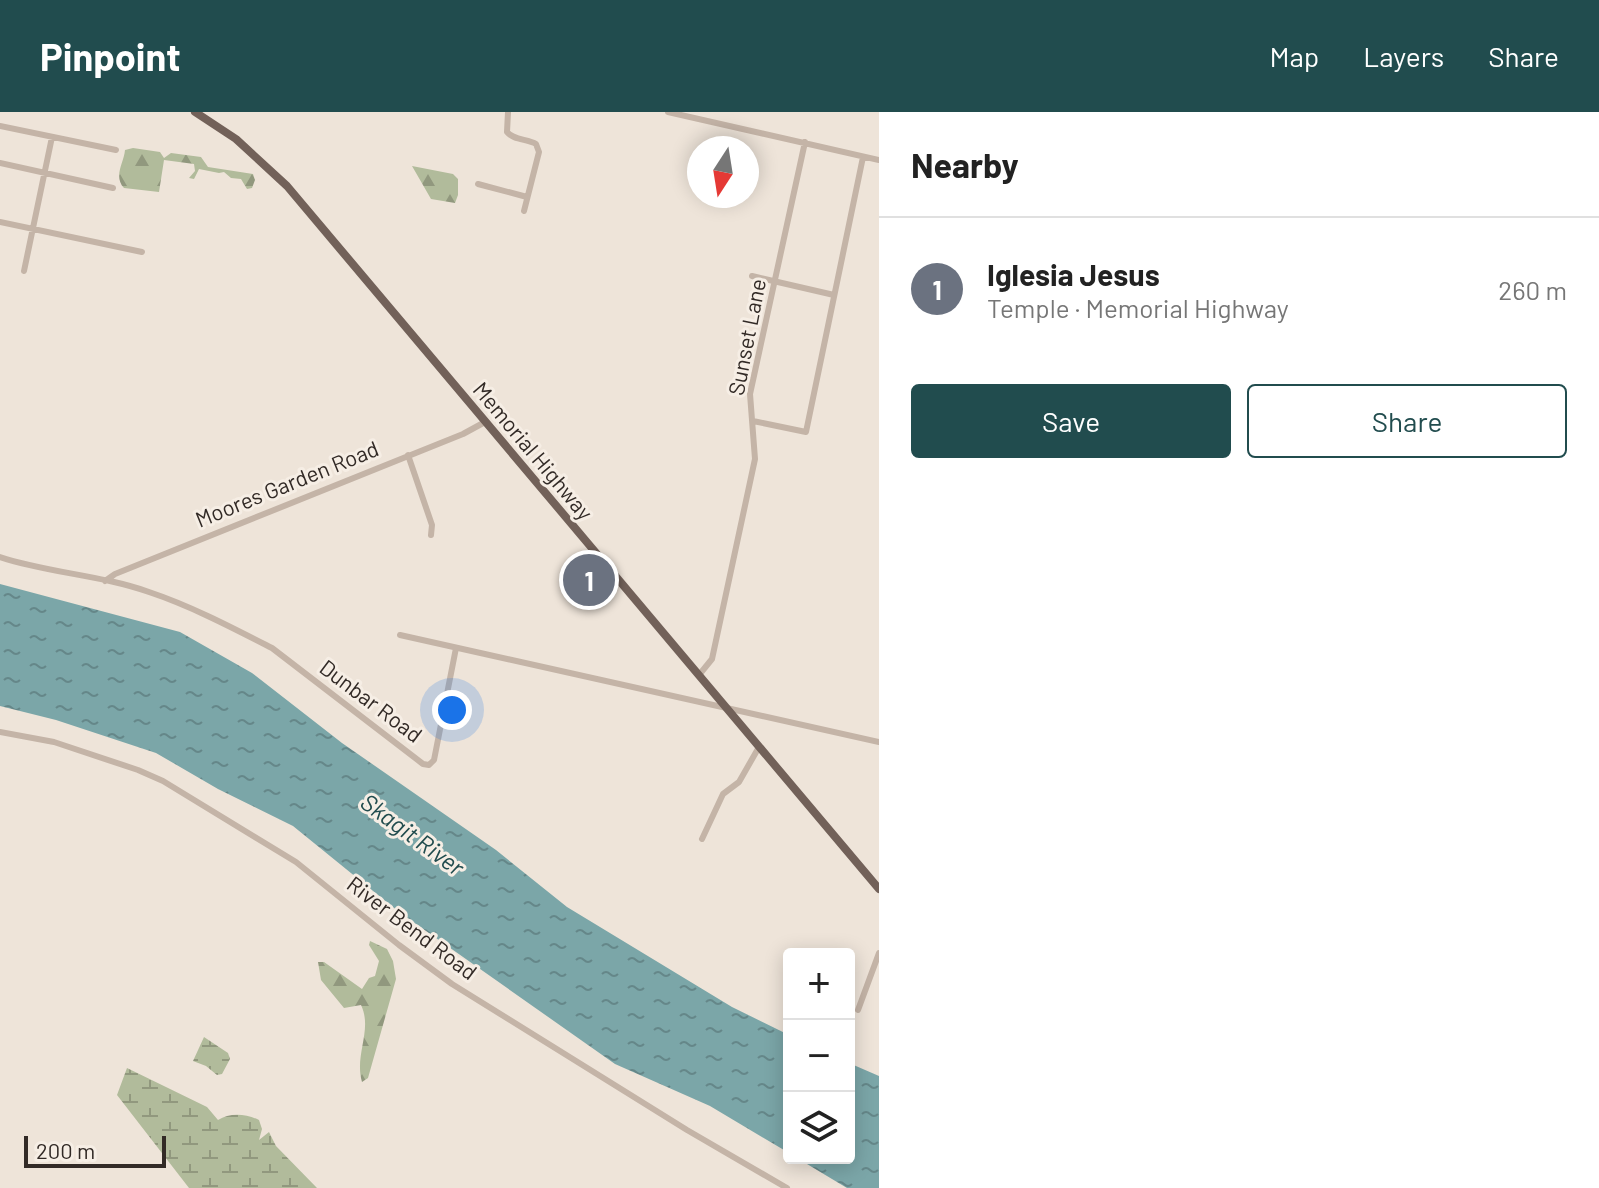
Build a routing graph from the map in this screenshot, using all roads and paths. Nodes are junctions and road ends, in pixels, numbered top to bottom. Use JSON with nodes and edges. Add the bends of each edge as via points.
{"nodes":[{"id":1,"x":195,"y":112,"type":"edge"},
{"id":2,"x":508,"y":112,"type":"edge"},
{"id":3,"x":668,"y":112,"type":"edge"},
{"id":4,"x":0,"y":126,"type":"edge"},
{"id":5,"x":52,"y":137,"type":"junction"},
{"id":6,"x":805,"y":142,"type":"junction"},
{"id":7,"x":116,"y":150,"type":"dead end"},
{"id":8,"x":863,"y":157,"type":"junction"},
{"id":9,"x":879,"y":160,"type":"edge"},
{"id":10,"x":0,"y":163,"type":"edge"},
{"id":11,"x":44,"y":172,"type":"junction"},
{"id":12,"x":478,"y":184,"type":"dead end"},
{"id":13,"x":113,"y":188,"type":"dead end"},
{"id":14,"x":527,"y":197,"type":"junction"},
{"id":15,"x":524,"y":211,"type":"dead end"},
{"id":16,"x":0,"y":222,"type":"edge"},
{"id":17,"x":32,"y":229,"type":"junction"},
{"id":18,"x":142,"y":252,"type":"dead end"},
{"id":19,"x":24,"y":271,"type":"dead end"},
{"id":20,"x":752,"y":276,"type":"dead end"},
{"id":21,"x":775,"y":282,"type":"junction"},
{"id":22,"x":834,"y":295,"type":"junction"},
{"id":23,"x":753,"y":421,"type":"junction"},
{"id":24,"x":485,"y":422,"type":"junction"},
{"id":25,"x":408,"y":455,"type":"junction"},
{"id":26,"x":431,"y":535,"type":"dead end"},
{"id":27,"x":0,"y":557,"type":"edge"},
{"id":28,"x":104,"y":581,"type":"junction"},
{"id":29,"x":400,"y":635,"type":"dead end"},
{"id":30,"x":456,"y":648,"type":"junction"},
{"id":31,"x":699,"y":675,"type":"junction"},
{"id":32,"x":727,"y":708,"type":"junction"},
{"id":33,"x":0,"y":732,"type":"edge"},
{"id":34,"x":879,"y":742,"type":"edge"},
{"id":35,"x":759,"y":747,"type":"junction"},
{"id":36,"x":702,"y":839,"type":"dead end"},
{"id":37,"x":879,"y":889,"type":"edge"},
{"id":38,"x":879,"y":953,"type":"edge"},
{"id":39,"x":858,"y":1010,"type":"dead end"},
{"id":40,"x":787,"y":1188,"type":"edge"}],
"edges":[{"from":1,"to":24,"type":"main road","name":"Memorial Highway","via":[[254,153],[287,186]]},
{"from":2,"to":14,"type":"street","via":[[510,136],[528,139],[539,152]]},
{"from":3,"to":6,"type":"street"},
{"from":4,"to":5,"type":"street"},
{"from":5,"to":7,"type":"street"},
{"from":5,"to":11,"type":"street"},
{"from":6,"to":8,"type":"street"},
{"from":6,"to":21,"type":"street","name":"Sunset Lane"},
{"from":8,"to":9,"type":"street"},
{"from":8,"to":22,"type":"street"},
{"from":10,"to":11,"type":"street"},
{"from":11,"to":13,"type":"street"},
{"from":11,"to":17,"type":"street"},
{"from":12,"to":14,"type":"street"},
{"from":14,"to":15,"type":"street"},
{"from":16,"to":17,"type":"street"},
{"from":17,"to":18,"type":"street"},
{"from":17,"to":19,"type":"street"},
{"from":20,"to":21,"type":"street"},
{"from":21,"to":22,"type":"street"},
{"from":21,"to":23,"type":"street","name":"Sunset Lane","via":[[750,394]]},
{"from":22,"to":23,"type":"street","via":[[806,432]]},
{"from":23,"to":31,"type":"street","name":"Sunset Lane","via":[[755,459],[712,659]]},
{"from":24,"to":25,"type":"street","name":"Moores Garden Road"},
{"from":24,"to":31,"type":"main road","name":"Memorial Highway"},
{"from":25,"to":26,"type":"street"},
{"from":25,"to":28,"type":"street","name":"Moores Garden Road"},
{"from":27,"to":28,"type":"street","name":"Dunbar Road"},
{"from":28,"to":30,"type":"street","name":"Dunbar Road","via":[[149,591],[272,648],[423,764],[434,760]]},
{"from":29,"to":30,"type":"street"},
{"from":30,"to":32,"type":"street"},
{"from":31,"to":32,"type":"main road","name":"Memorial Highway"},
{"from":32,"to":34,"type":"street"},
{"from":32,"to":35,"type":"main road","name":"Memorial Highway"},
{"from":33,"to":40,"type":"street","name":"River Bend Road","via":[[54,742],[163,781],[296,862],[452,984]]},
{"from":35,"to":36,"type":"street","via":[[739,782],[723,794]]},
{"from":35,"to":37,"type":"main road","name":"Memorial Highway"},
{"from":38,"to":39,"type":"street"}]}
